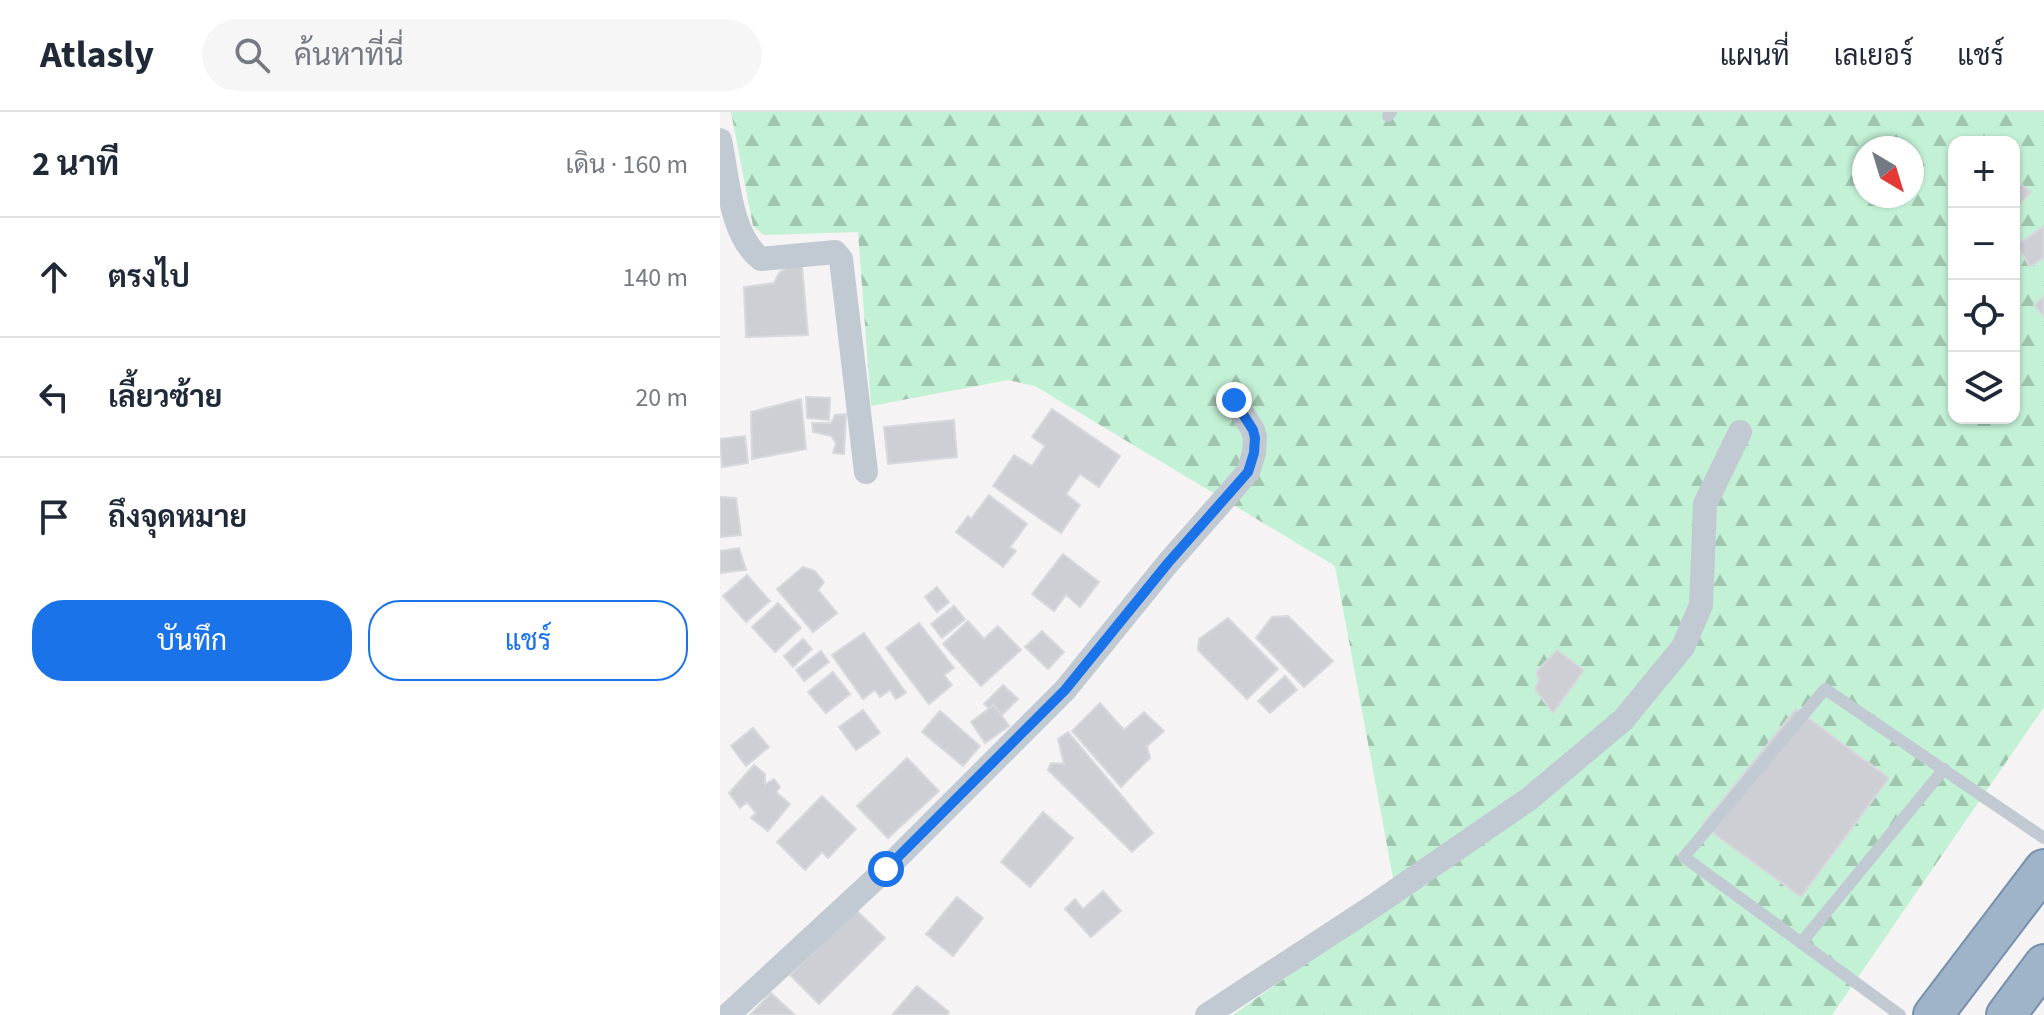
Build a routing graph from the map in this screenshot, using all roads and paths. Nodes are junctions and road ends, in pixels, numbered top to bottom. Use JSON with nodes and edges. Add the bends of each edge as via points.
{"nodes":[{"id":1,"x":720,"y":140,"type":"edge"},
{"id":2,"x":1234,"y":400,"type":"dead end"},
{"id":3,"x":1740,"y":432,"type":"dead end"},
{"id":4,"x":866,"y":472,"type":"dead end"},
{"id":5,"x":1944,"y":769,"type":"junction"},
{"id":6,"x":2044,"y":838,"type":"edge"},
{"id":7,"x":2044,"y":869,"type":"edge"},
{"id":8,"x":1801,"y":943,"type":"junction"},
{"id":9,"x":2044,"y":964,"type":"edge"},
{"id":10,"x":728,"y":1015,"type":"edge"},
{"id":11,"x":1207,"y":1015,"type":"edge"},
{"id":12,"x":1900,"y":1015,"type":"edge"},
{"id":13,"x":1933,"y":1015,"type":"edge"},
{"id":14,"x":2006,"y":1015,"type":"edge"}],
"edges":[{"from":1,"to":4,"type":"street","via":[[739,232],[749,250],[761,259],[835,252],[841,259]]},
{"from":2,"to":10,"type":"street","via":[[1255,438],[1248,472],[1065,690],[886,869]]},
{"from":3,"to":11,"type":"street","via":[[1705,504],[1701,605],[1683,647],[1623,720],[1529,799]]},
{"from":5,"to":6,"type":"lane"},
{"from":5,"to":8,"type":"lane"},
{"from":5,"to":8,"type":"lane","via":[[1825,689],[1684,857]]},
{"from":7,"to":13,"type":"highway"},
{"from":8,"to":12,"type":"lane"},
{"from":9,"to":14,"type":"highway"}]}
